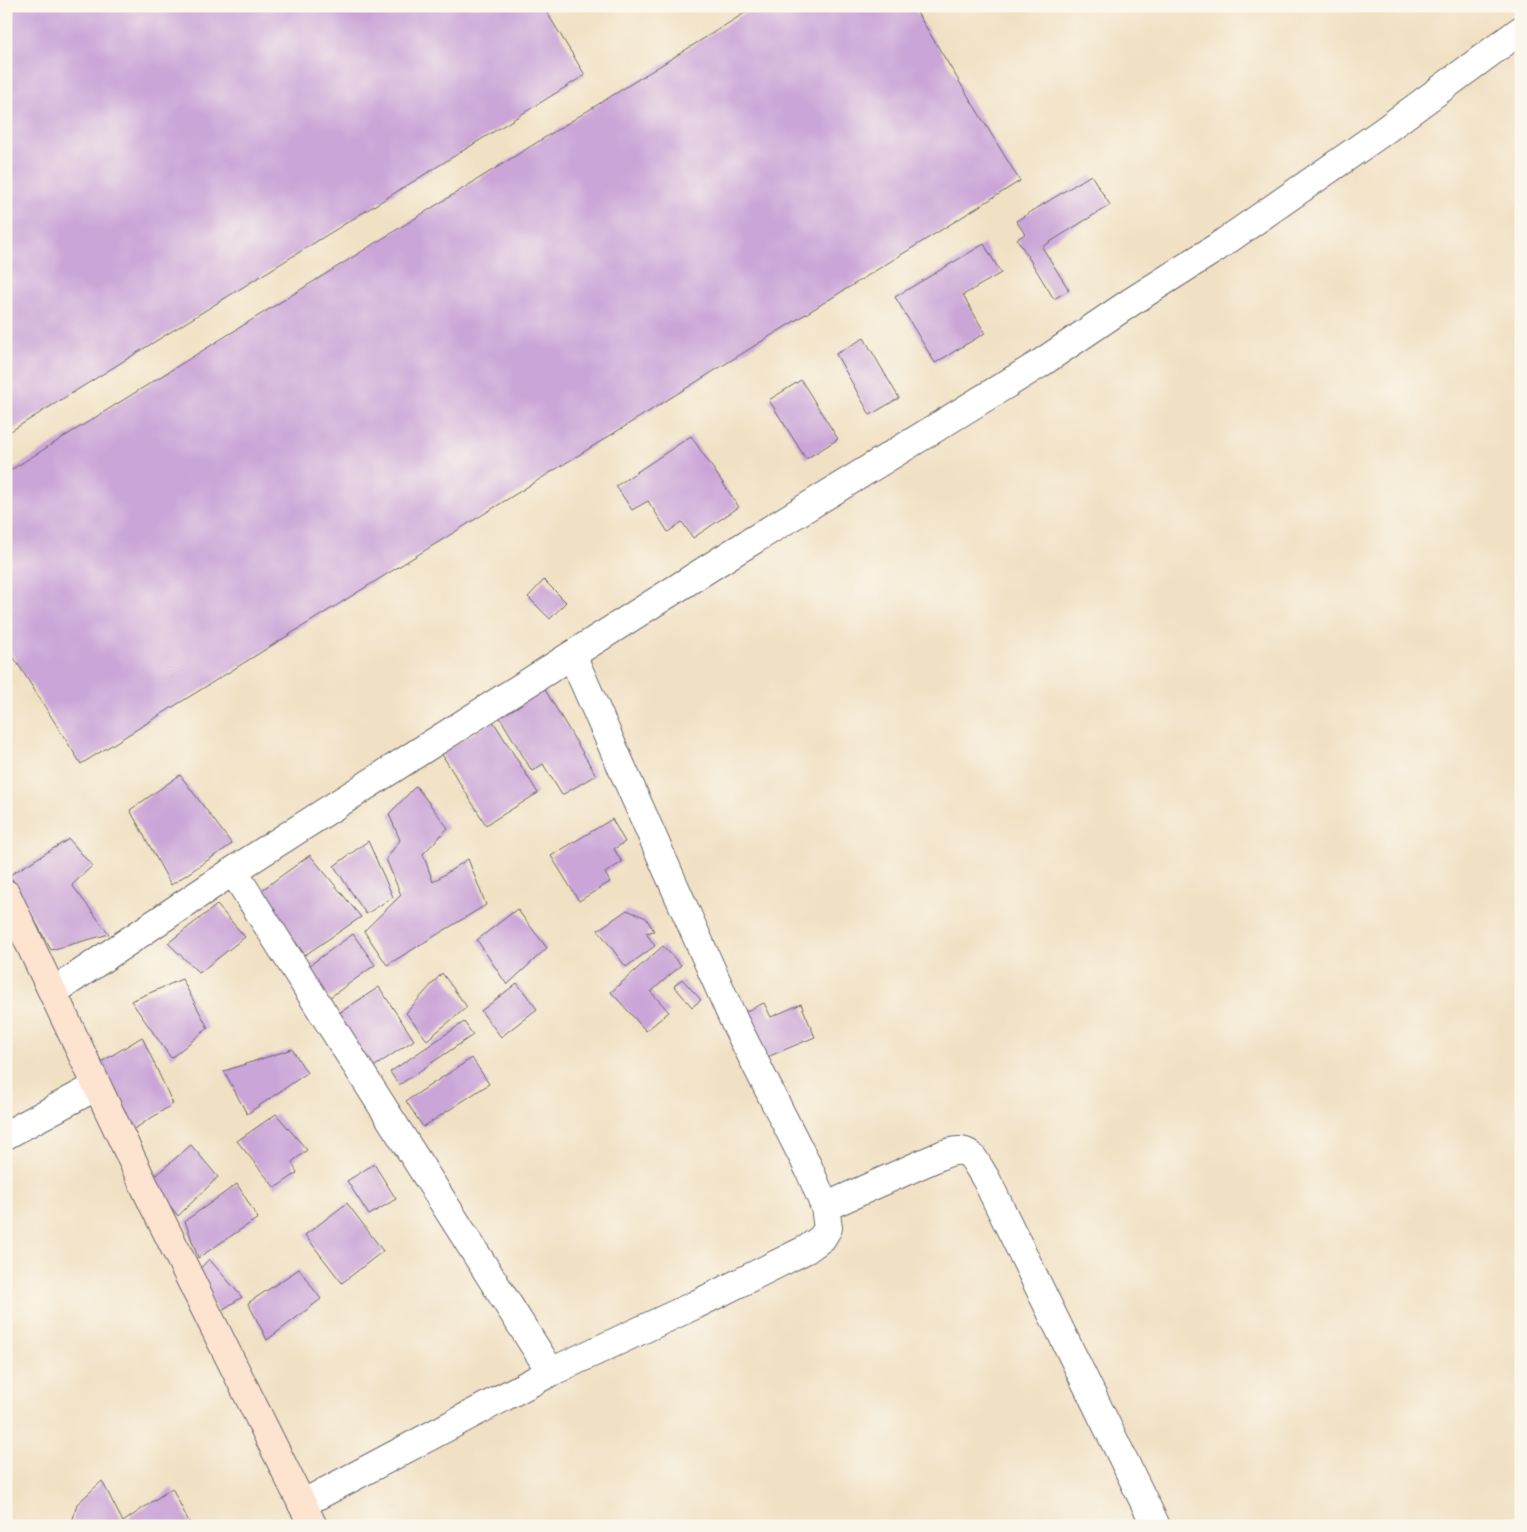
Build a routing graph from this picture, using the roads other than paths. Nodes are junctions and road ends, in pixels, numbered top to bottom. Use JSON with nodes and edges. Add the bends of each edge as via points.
{"nodes":[{"id":1,"x":1521,"y":30,"type":"edge"},
{"id":2,"x":572,"y":655,"type":"junction"},
{"id":3,"x":233,"y":871,"type":"junction"},
{"id":4,"x":6,"y":894,"type":"edge"},
{"id":5,"x":53,"y":992,"type":"junction"},
{"id":6,"x":97,"y":1086,"type":"junction"},
{"id":7,"x":6,"y":1135,"type":"edge"},
{"id":8,"x":825,"y":1207,"type":"junction"},
{"id":9,"x":551,"y":1372,"type":"junction"},
{"id":10,"x":307,"y":1515,"type":"edge"},
{"id":11,"x":1156,"y":1526,"type":"edge"}],
"edges":[{"from":1,"to":2,"type":"street","via":[[1216,248],[1041,363]]},
{"from":2,"to":3,"type":"street"},
{"from":2,"to":8,"type":"street","via":[[735,1023]]},
{"from":3,"to":5,"type":"street"},
{"from":3,"to":9,"type":"street"},
{"from":4,"to":5,"type":"main road"},
{"from":5,"to":6,"type":"main road"},
{"from":6,"to":7,"type":"street"},
{"from":6,"to":10,"type":"main road"},
{"from":8,"to":9,"type":"street","via":[[828,1228],[822,1238],[807,1249]]},
{"from":8,"to":11,"type":"street","via":[[944,1154],[964,1151],[970,1155],[986,1179]]},
{"from":9,"to":10,"type":"street"}]}
